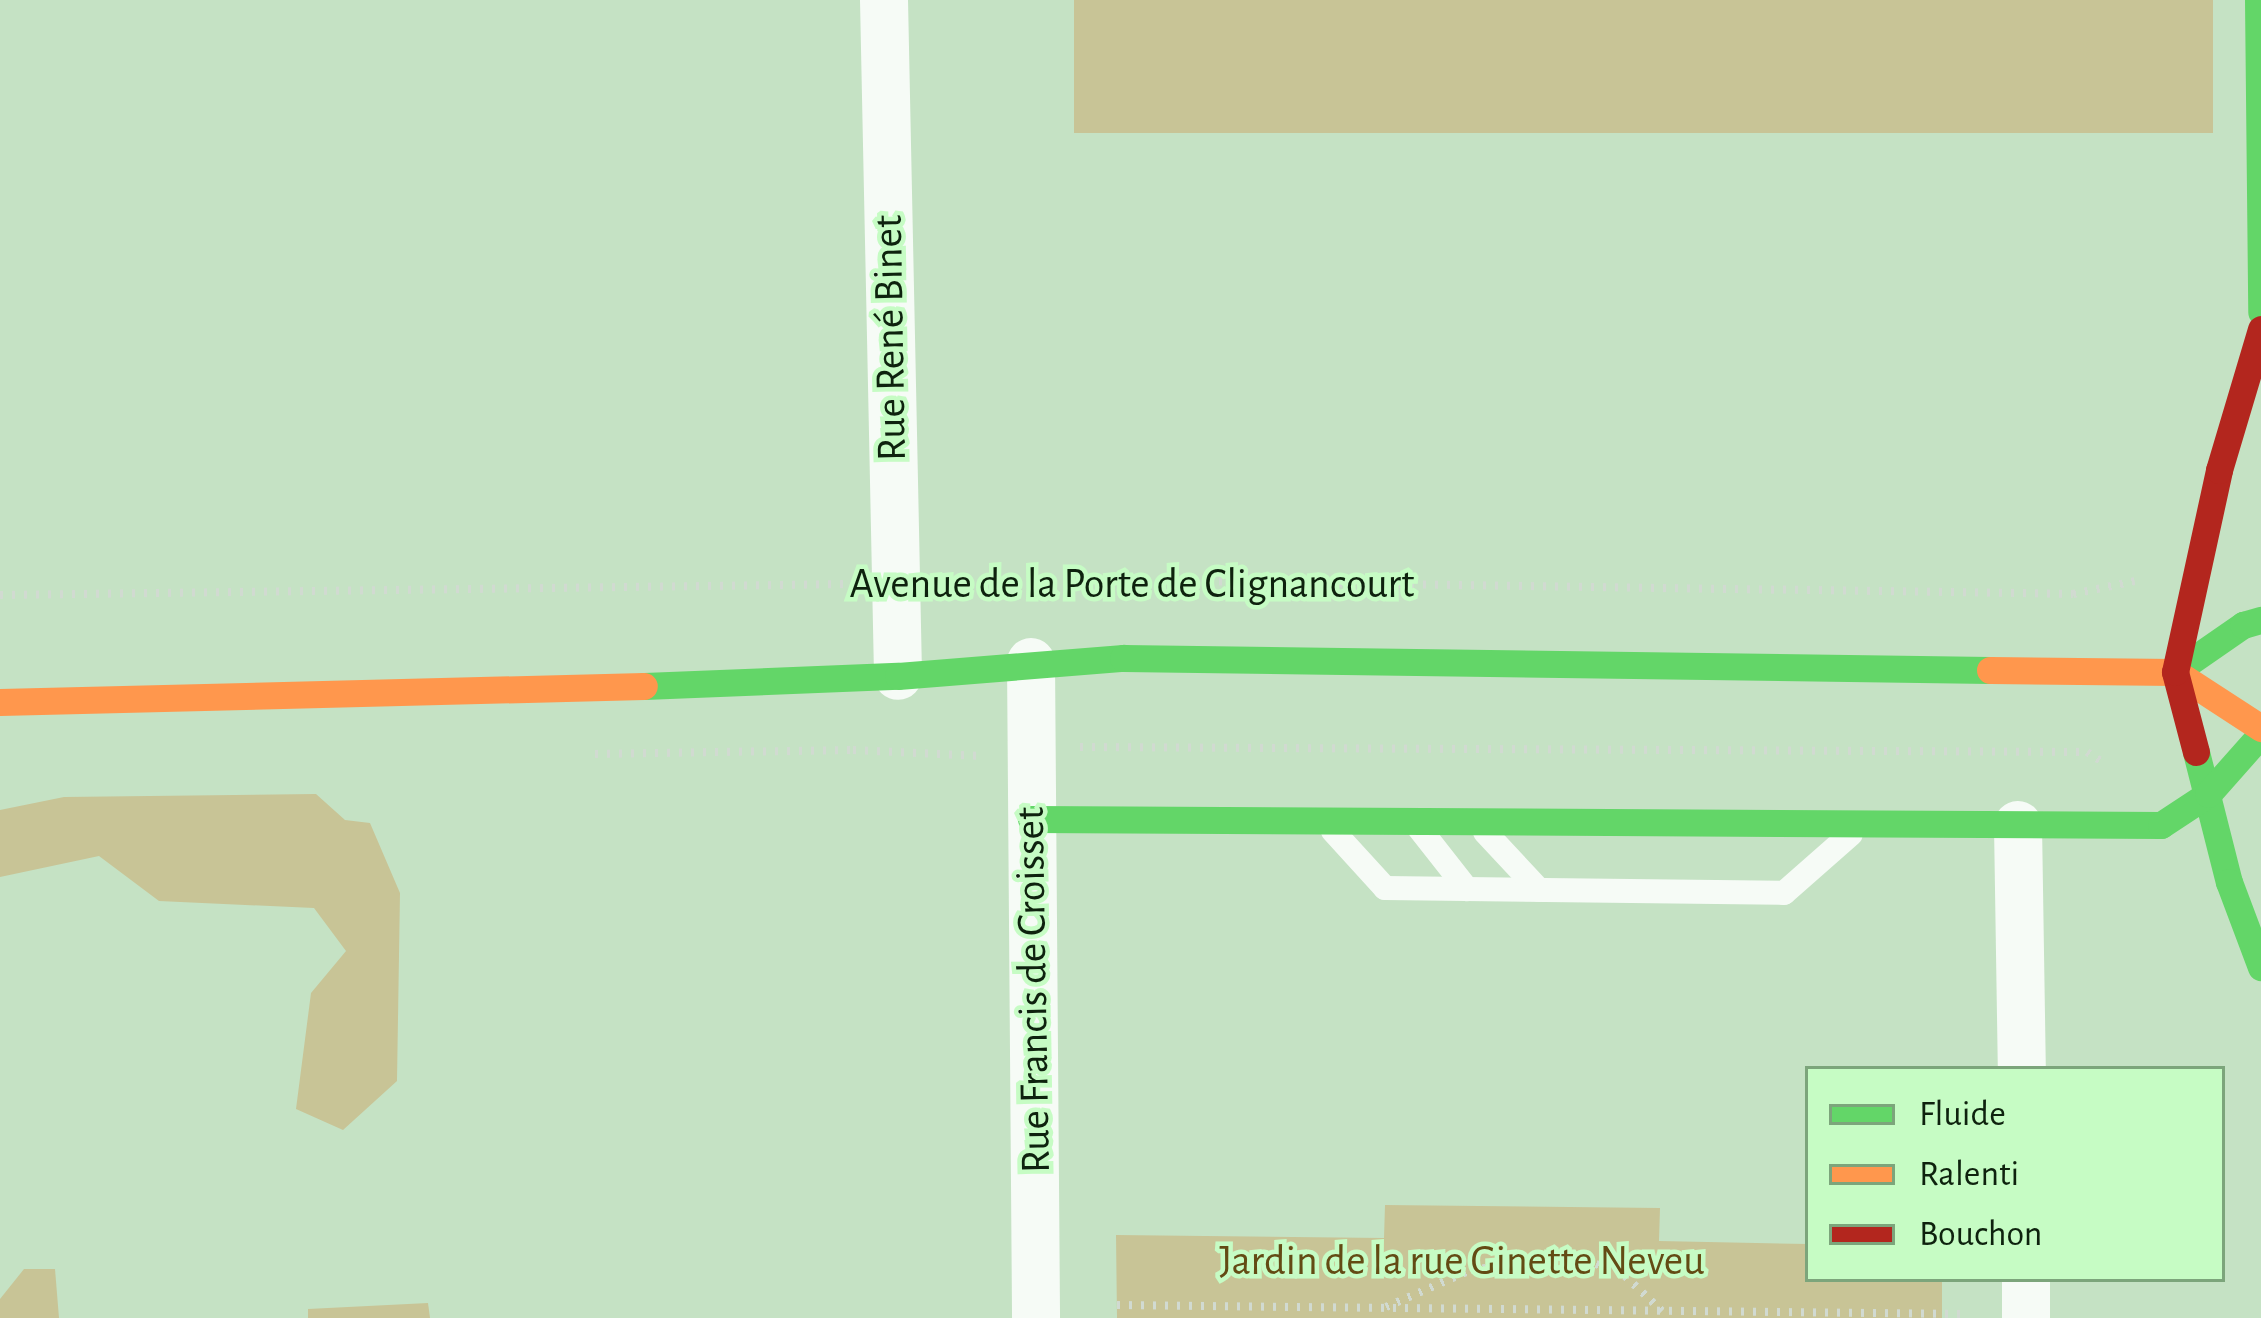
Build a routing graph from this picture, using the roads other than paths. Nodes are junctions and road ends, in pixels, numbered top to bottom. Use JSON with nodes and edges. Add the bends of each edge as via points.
{"nodes":[{"id":1,"x":884,"y":0,"type":"edge"},
{"id":2,"x":2258,"y":0,"type":"edge"},
{"id":3,"x":2261,"y":312,"type":"edge"},
{"id":4,"x":2261,"y":329,"type":"edge"},
{"id":5,"x":2261,"y":620,"type":"edge"},
{"id":6,"x":1031,"y":662,"type":"junction"},
{"id":7,"x":2176,"y":672,"type":"junction"},
{"id":8,"x":898,"y":676,"type":"junction"},
{"id":9,"x":0,"y":702,"type":"edge"},
{"id":10,"x":2261,"y":731,"type":"edge"},
{"id":11,"x":2209,"y":794,"type":"junction"},
{"id":12,"x":1030,"y":819,"type":"junction"},
{"id":13,"x":1323,"y":821,"type":"junction"},
{"id":14,"x":1414,"y":821,"type":"junction"},
{"id":15,"x":1475,"y":822,"type":"junction"},
{"id":16,"x":1862,"y":825,"type":"junction"},
{"id":17,"x":2018,"y":825,"type":"junction"},
{"id":18,"x":1467,"y":889,"type":"junction"},
{"id":19,"x":1539,"y":890,"type":"junction"},
{"id":20,"x":2261,"y":967,"type":"edge"},
{"id":21,"x":2022,"y":1066,"type":"edge"},
{"id":22,"x":2026,"y":1282,"type":"edge"},
{"id":23,"x":1036,"y":1318,"type":"edge"},
{"id":24,"x":2026,"y":1318,"type":"edge"}],
"edges":[{"from":1,"to":8,"type":"street","name":"Rue René Binet"},
{"from":2,"to":3,"type":"main road"},
{"from":4,"to":7,"type":"main road","via":[[2219,470]]},
{"from":5,"to":7,"type":"main road"},
{"from":6,"to":7,"type":"main road","name":"Avenue de la Porte de Clignancourt"},
{"from":6,"to":8,"type":"main road","name":"Avenue de la Porte de Clignancourt"},
{"from":6,"to":12,"type":"street","name":"Rue Francis de Croisset"},
{"from":7,"to":10,"type":"main road"},
{"from":7,"to":11,"type":"main road"},
{"from":8,"to":9,"type":"main road","name":"Avenue de la Porte de Clignancourt"},
{"from":10,"to":11,"type":"main road"},
{"from":11,"to":17,"type":"main road","via":[[2162,825]]},
{"from":11,"to":20,"type":"main road","via":[[2229,882]]},
{"from":12,"to":13,"type":"main road"},
{"from":12,"to":23,"type":"street","name":"Rue Francis de Croisset"},
{"from":13,"to":14,"type":"main road"},
{"from":13,"to":18,"type":"lane","via":[[1385,888]]},
{"from":14,"to":15,"type":"main road"},
{"from":14,"to":18,"type":"lane"},
{"from":15,"to":16,"type":"main road"},
{"from":15,"to":19,"type":"lane"},
{"from":16,"to":17,"type":"main road"},
{"from":16,"to":19,"type":"lane","via":[[1784,893]]},
{"from":17,"to":21,"type":"street"},
{"from":18,"to":19,"type":"lane"},
{"from":22,"to":24,"type":"street"}]}
